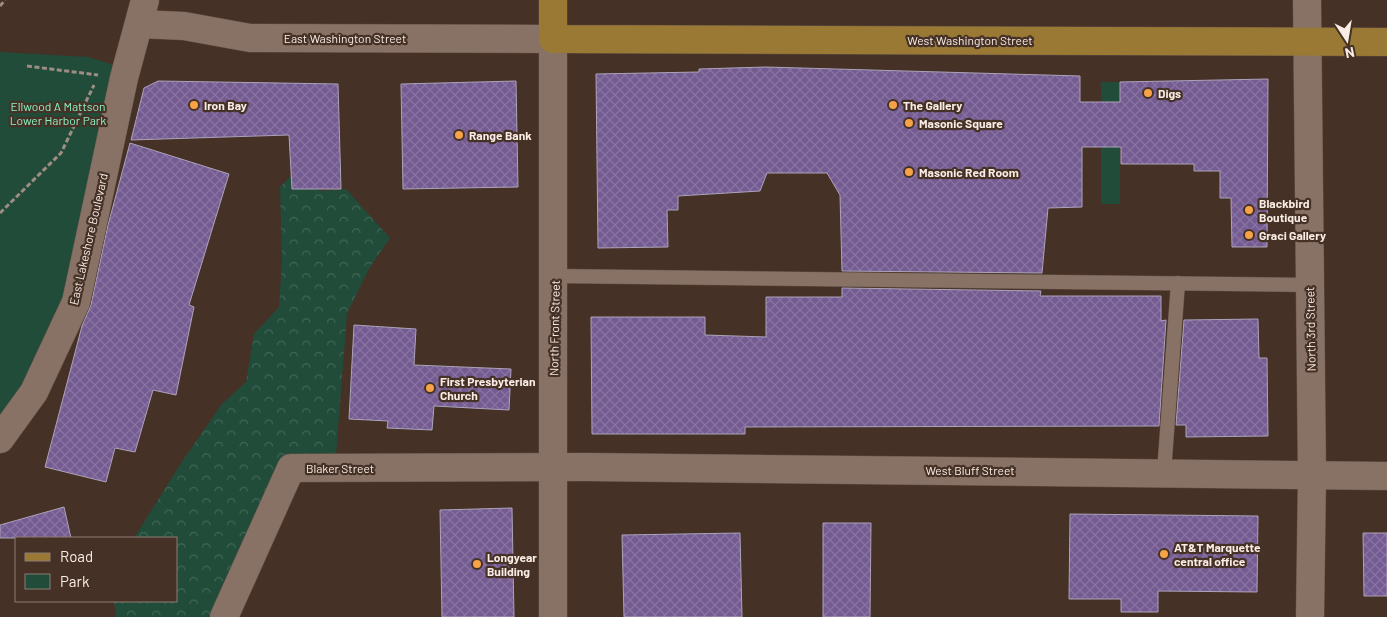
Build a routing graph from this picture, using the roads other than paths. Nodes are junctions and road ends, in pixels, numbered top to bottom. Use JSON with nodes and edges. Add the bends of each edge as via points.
{"nodes":[{"id":1,"x":553,"y":0,"type":"edge"},
{"id":2,"x":1307,"y":0,"type":"edge"},
{"id":3,"x":142,"y":12,"type":"edge"},
{"id":4,"x":553,"y":39,"type":"junction"},
{"id":5,"x":1307,"y":42,"type":"junction"},
{"id":6,"x":1387,"y":42,"type":"edge"},
{"id":7,"x":554,"y":276,"type":"junction"},
{"id":8,"x":1178,"y":283,"type":"junction"},
{"id":9,"x":1310,"y":286,"type":"junction"},
{"id":10,"x":0,"y":439,"type":"edge"},
{"id":11,"x":552,"y":467,"type":"junction"},
{"id":12,"x":1164,"y":472,"type":"junction"},
{"id":13,"x":1312,"y":476,"type":"junction"},
{"id":14,"x":1387,"y":476,"type":"edge"},
{"id":15,"x":224,"y":617,"type":"edge"},
{"id":16,"x":553,"y":617,"type":"edge"},
{"id":17,"x":1310,"y":617,"type":"edge"}],
"edges":[{"from":1,"to":4,"type":"main road"},
{"from":2,"to":5,"type":"street","name":"North 3rd Street"},
{"from":3,"to":4,"type":"street","name":"East Washington Street","via":[[184,26],[250,38]]},
{"from":3,"to":10,"type":"street","name":"East Lakeshore Boulevard","via":[[124,78],[76,302],[34,392]]},
{"from":4,"to":5,"type":"main road","name":"West Washington Street"},
{"from":4,"to":7,"type":"street","name":"North Front Street"},
{"from":5,"to":6,"type":"main road","name":"West Washington Street"},
{"from":5,"to":9,"type":"street","name":"North 3rd Street"},
{"from":7,"to":8,"type":"lane"},
{"from":7,"to":11,"type":"street","name":"North Front Street"},
{"from":8,"to":9,"type":"lane"},
{"from":8,"to":12,"type":"lane"},
{"from":9,"to":13,"type":"street","name":"North 3rd Street"},
{"from":11,"to":12,"type":"street","name":"West Bluff Street"},
{"from":11,"to":15,"type":"street","name":"Blaker Street","via":[[292,468]]},
{"from":11,"to":16,"type":"street","name":"North Front Street"},
{"from":12,"to":13,"type":"street","name":"West Bluff Street"},
{"from":13,"to":14,"type":"street","name":"West Bluff Street"},
{"from":13,"to":17,"type":"street","name":"North 3rd Street"}]}
